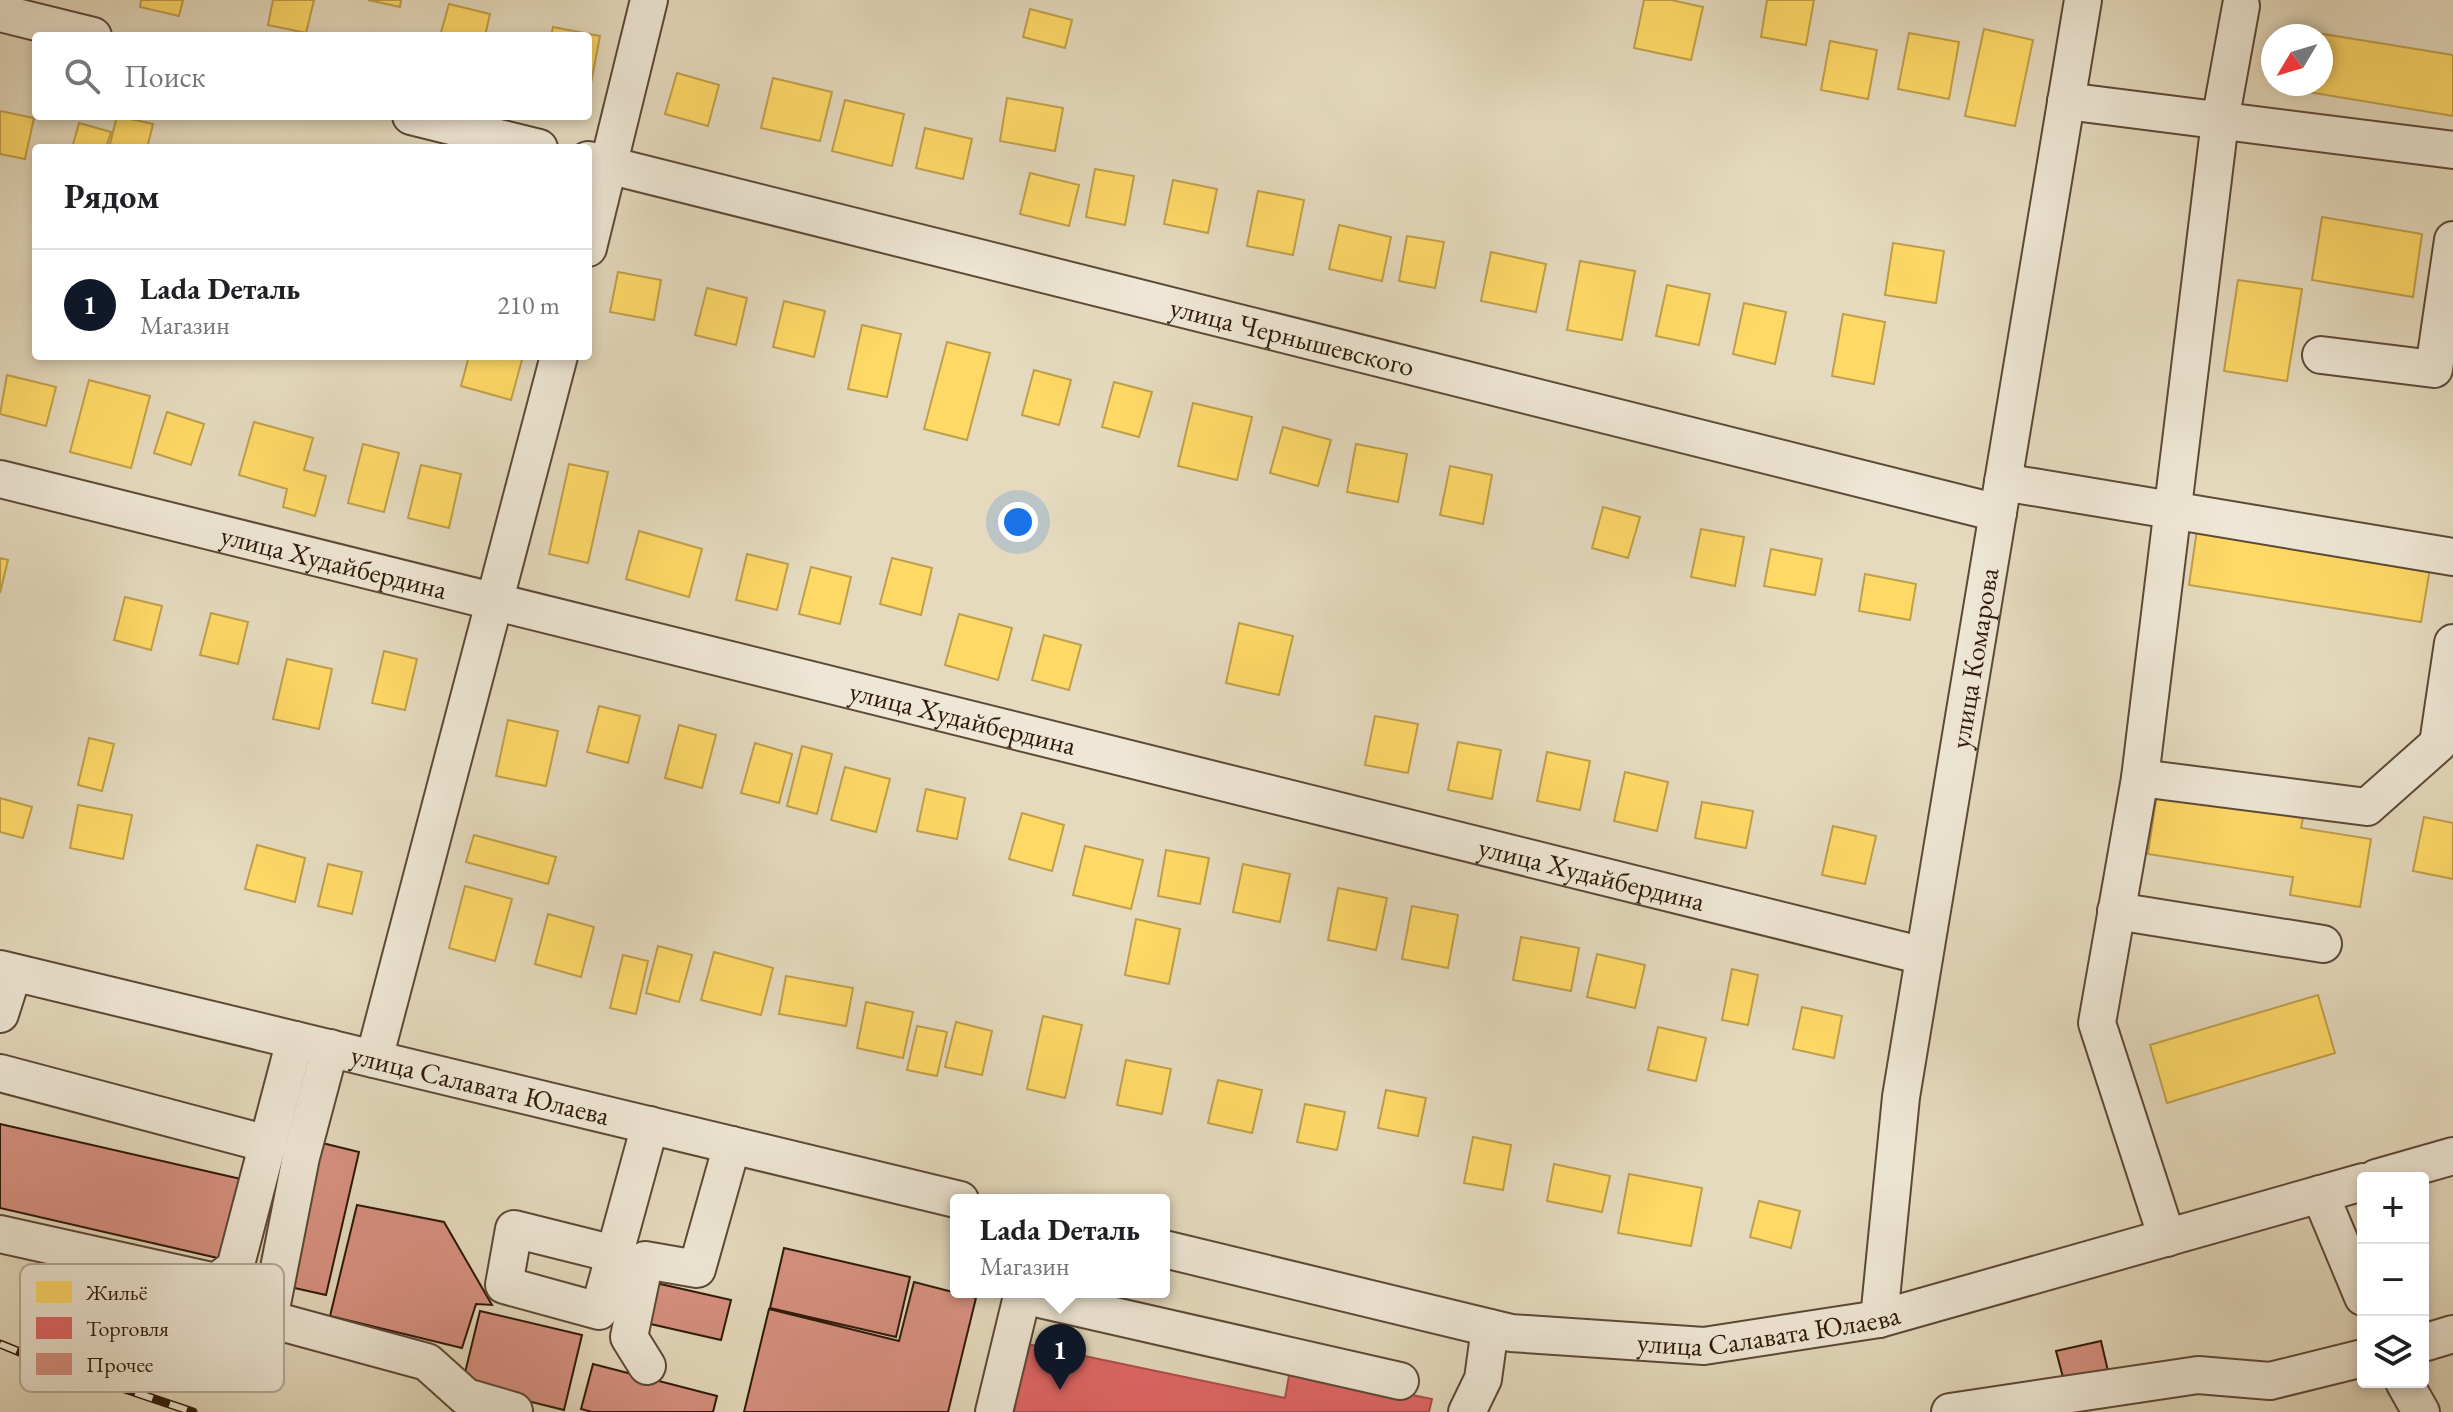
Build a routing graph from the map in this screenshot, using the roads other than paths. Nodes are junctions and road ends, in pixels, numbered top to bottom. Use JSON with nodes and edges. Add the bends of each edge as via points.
{"nodes":[{"id":1,"x":649,"y":0,"type":"edge"},
{"id":2,"x":2072,"y":2,"type":"edge"},
{"id":3,"x":2241,"y":6,"type":"dead end"},
{"id":4,"x":0,"y":13,"type":"edge"},
{"id":5,"x":77,"y":32,"type":"edge"},
{"id":6,"x":2066,"y":101,"type":"junction"},
{"id":7,"x":427,"y":120,"type":"edge"},
{"id":8,"x":2220,"y":121,"type":"junction"},
{"id":9,"x":523,"y":144,"type":"edge"},
{"id":10,"x":2453,"y":150,"type":"edge"},
{"id":11,"x":599,"y":163,"type":"edge"},
{"id":12,"x":592,"y":217,"type":"edge"},
{"id":13,"x":2452,"y":248,"type":"edge"},
{"id":14,"x":2321,"y":355,"type":"dead end"},
{"id":15,"x":558,"y":360,"type":"edge"},
{"id":16,"x":0,"y":479,"type":"edge"},
{"id":17,"x":2000,"y":498,"type":"junction"},
{"id":18,"x":2171,"y":510,"type":"junction"},
{"id":19,"x":2453,"y":557,"type":"edge"},
{"id":20,"x":494,"y":602,"type":"junction"},
{"id":21,"x":2453,"y":643,"type":"edge"},
{"id":22,"x":2448,"y":713,"type":"edge"},
{"id":23,"x":2140,"y":778,"type":"junction"},
{"id":24,"x":2116,"y":911,"type":"junction"},
{"id":25,"x":2323,"y":944,"type":"dead end"},
{"id":26,"x":1924,"y":956,"type":"junction"},
{"id":27,"x":4,"y":972,"type":"edge"},
{"id":28,"x":0,"y":1014,"type":"edge"},
{"id":29,"x":295,"y":1040,"type":"junction"},
{"id":30,"x":330,"y":1048,"type":"junction"},
{"id":31,"x":374,"y":1059,"type":"junction"},
{"id":32,"x":0,"y":1073,"type":"edge"},
{"id":33,"x":650,"y":1125,"type":"junction"},
{"id":34,"x":268,"y":1144,"type":"junction"},
{"id":35,"x":732,"y":1145,"type":"junction"},
{"id":36,"x":2453,"y":1156,"type":"edge"},
{"id":37,"x":2397,"y":1172,"type":"edge"},
{"id":38,"x":2357,"y":1184,"type":"edge"},
{"id":39,"x":2320,"y":1194,"type":"junction"},
{"id":40,"x":950,"y":1198,"type":"edge"},
{"id":41,"x":0,"y":1234,"type":"edge"},
{"id":42,"x":2167,"y":1238,"type":"junction"},
{"id":43,"x":1170,"y":1250,"type":"edge"},
{"id":44,"x":614,"y":1254,"type":"dead end"},
{"id":45,"x":135,"y":1264,"type":"edge"},
{"id":46,"x":236,"y":1264,"type":"edge"},
{"id":47,"x":280,"y":1264,"type":"edge"},
{"id":48,"x":2357,"y":1283,"type":"edge"},
{"id":49,"x":1022,"y":1298,"type":"edge"},
{"id":50,"x":1044,"y":1298,"type":"edge"},
{"id":51,"x":1879,"y":1319,"type":"junction"},
{"id":52,"x":284,"y":1323,"type":"edge"},
{"id":53,"x":1490,"y":1328,"type":"junction"},
{"id":54,"x":2453,"y":1334,"type":"edge"},
{"id":55,"x":2429,"y":1341,"type":"edge"},
{"id":56,"x":2357,"y":1359,"type":"edge"},
{"id":57,"x":647,"y":1366,"type":"dead end"},
{"id":58,"x":1400,"y":1381,"type":"dead end"},
{"id":59,"x":2407,"y":1388,"type":"edge"},
{"id":60,"x":514,"y":1411,"type":"edge"},
{"id":61,"x":994,"y":1412,"type":"edge"},
{"id":62,"x":1467,"y":1412,"type":"edge"},
{"id":63,"x":1950,"y":1412,"type":"edge"},
{"id":64,"x":2421,"y":1412,"type":"edge"}],
"edges":[{"from":1,"to":11,"type":"street"},
{"from":2,"to":6,"type":"street","name":"улица Комарова"},
{"from":3,"to":8,"type":"street"},
{"from":4,"to":5,"type":"street"},
{"from":6,"to":8,"type":"street"},
{"from":6,"to":17,"type":"street","name":"улица Комарова"},
{"from":7,"to":9,"type":"street"},
{"from":8,"to":10,"type":"street"},
{"from":8,"to":18,"type":"street"},
{"from":11,"to":12,"type":"street"},
{"from":11,"to":17,"type":"street","name":"улица Чернышевского"},
{"from":13,"to":14,"type":"street","via":[[2434,369]]},
{"from":15,"to":20,"type":"street"},
{"from":16,"to":20,"type":"street","name":"улица Худайбердина"},
{"from":17,"to":18,"type":"street","name":"улица Чернышевского"},
{"from":17,"to":26,"type":"street","name":"улица Комарова"},
{"from":18,"to":19,"type":"street","name":"улица Чернышевского"},
{"from":18,"to":23,"type":"street"},
{"from":20,"to":26,"type":"street","name":"улица Худайбердина"},
{"from":20,"to":31,"type":"street"},
{"from":21,"to":22,"type":"street"},
{"from":22,"to":23,"type":"street","via":[[2438,744],[2367,807]]},
{"from":23,"to":24,"type":"street"},
{"from":24,"to":25,"type":"street"},
{"from":24,"to":42,"type":"street","via":[[2097,1023]]},
{"from":26,"to":51,"type":"street","name":"улица Комарова","via":[[1901,1097]]},
{"from":27,"to":28,"type":"street"},
{"from":27,"to":29,"type":"street","name":"улица Салавата Юлаева"},
{"from":29,"to":30,"type":"street","name":"улица Салавата Юлаева"},
{"from":29,"to":34,"type":"street"},
{"from":30,"to":31,"type":"street","name":"улица Салавата Юлаева"},
{"from":30,"to":47,"type":"street"},
{"from":31,"to":33,"type":"street","name":"улица Салавата Юлаева"},
{"from":32,"to":34,"type":"street"},
{"from":33,"to":35,"type":"street","name":"улица Салавата Юлаева"},
{"from":33,"to":44,"type":"street"},
{"from":34,"to":46,"type":"street"},
{"from":35,"to":40,"type":"street","name":"улица Салавата Юлаева"},
{"from":35,"to":57,"type":"street","via":[[697,1269],[645,1260],[629,1337]]},
{"from":36,"to":37,"type":"street"},
{"from":38,"to":39,"type":"street","name":"улица Салавата Юлаева"},
{"from":39,"to":42,"type":"street","name":"улица Салавата Юлаева"},
{"from":39,"to":48,"type":"street"},
{"from":41,"to":45,"type":"street"},
{"from":42,"to":51,"type":"street","name":"улица Салавата Юлаева"},
{"from":43,"to":53,"type":"street","name":"улица Салавата Юлаева"},
{"from":49,"to":61,"type":"street"},
{"from":50,"to":58,"type":"street"},
{"from":51,"to":53,"type":"street","name":"улица Салавата Юлаева","via":[[1704,1346]]},
{"from":52,"to":60,"type":"street","via":[[427,1362],[466,1397]]},
{"from":53,"to":62,"type":"street","via":[[1483,1379]]},
{"from":54,"to":55,"type":"street"},
{"from":56,"to":63,"type":"street","via":[[2270,1381],[2198,1375]]},
{"from":59,"to":64,"type":"street"}]}
